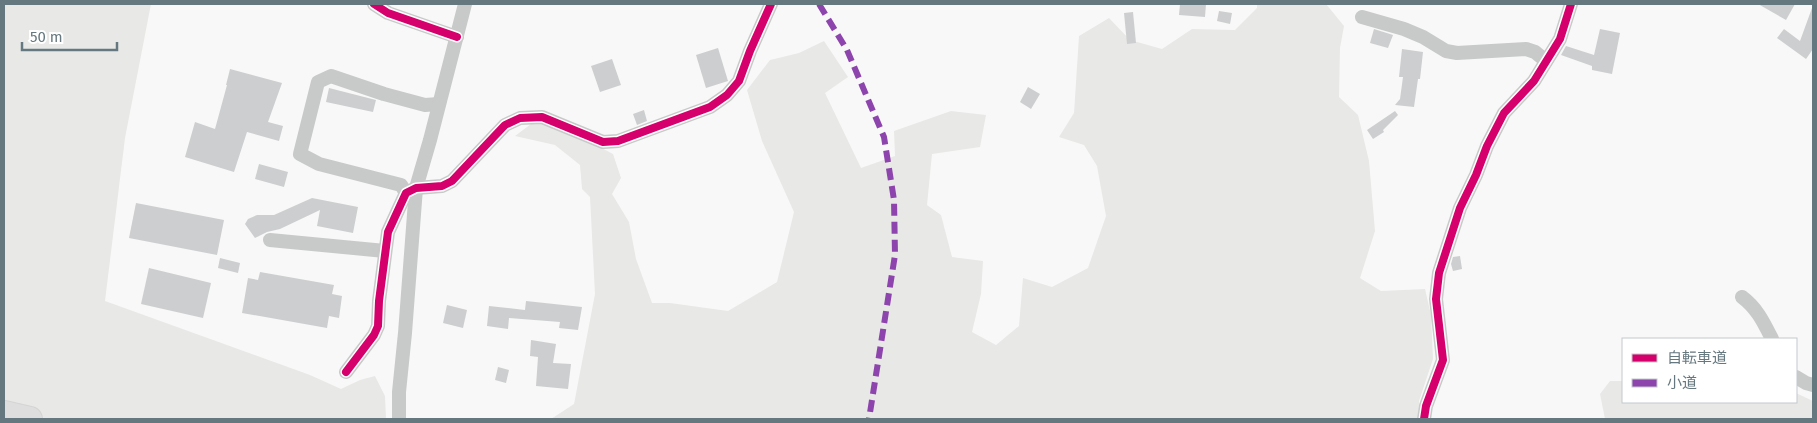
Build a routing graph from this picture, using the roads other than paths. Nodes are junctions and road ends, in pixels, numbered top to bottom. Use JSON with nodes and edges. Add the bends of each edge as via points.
{"nodes":[{"id":1,"x":374,"y":4,"type":"edge"},
{"id":2,"x":465,"y":4,"type":"edge"},
{"id":3,"x":771,"y":4,"type":"edge"},
{"id":4,"x":1571,"y":4,"type":"edge"},
{"id":5,"x":1362,"y":17,"type":"dead end"},
{"id":6,"x":456,"y":37,"type":"junction"},
{"id":7,"x":1546,"y":61,"type":"junction"},
{"id":8,"x":439,"y":104,"type":"junction"},
{"id":9,"x":411,"y":191,"type":"junction"},
{"id":10,"x":270,"y":240,"type":"dead end"},
{"id":11,"x":385,"y":251,"type":"junction"},
{"id":12,"x":1742,"y":297,"type":"dead end"},
{"id":13,"x":1772,"y":338,"type":"edge"},
{"id":14,"x":346,"y":372,"type":"dead end"},
{"id":15,"x":1797,"y":378,"type":"edge"},
{"id":16,"x":1813,"y":385,"type":"edge"},
{"id":17,"x":4,"y":413,"type":"edge"},
{"id":18,"x":30,"y":419,"type":"edge"},
{"id":19,"x":399,"y":419,"type":"edge"},
{"id":20,"x":1424,"y":419,"type":"edge"}],
"edges":[{"from":1,"to":6,"type":"street","via":[[388,13]]},
{"from":2,"to":6,"type":"street"},
{"from":3,"to":9,"type":"street","via":[[739,81],[710,107],[618,141],[603,142],[542,117],[520,118],[505,125],[452,181]]},
{"from":4,"to":7,"type":"street","via":[[1560,39]]},
{"from":5,"to":7,"type":"street","via":[[1404,29],[1457,53],[1526,49]]},
{"from":6,"to":8,"type":"street"},
{"from":7,"to":20,"type":"street","via":[[1534,81],[1504,113],[1460,208],[1439,273],[1436,299],[1443,360]]},
{"from":8,"to":9,"type":"street"},
{"from":8,"to":9,"type":"street","via":[[424,106],[330,76],[318,82],[300,154],[320,164]]},
{"from":9,"to":11,"type":"street","via":[[388,232]]},
{"from":9,"to":19,"type":"street"},
{"from":10,"to":11,"type":"street"},
{"from":11,"to":14,"type":"street","via":[[378,326]]},
{"from":12,"to":13,"type":"street","via":[[1762,318]]},
{"from":15,"to":16,"type":"street"},
{"from":17,"to":18,"type":"highway"}]}
